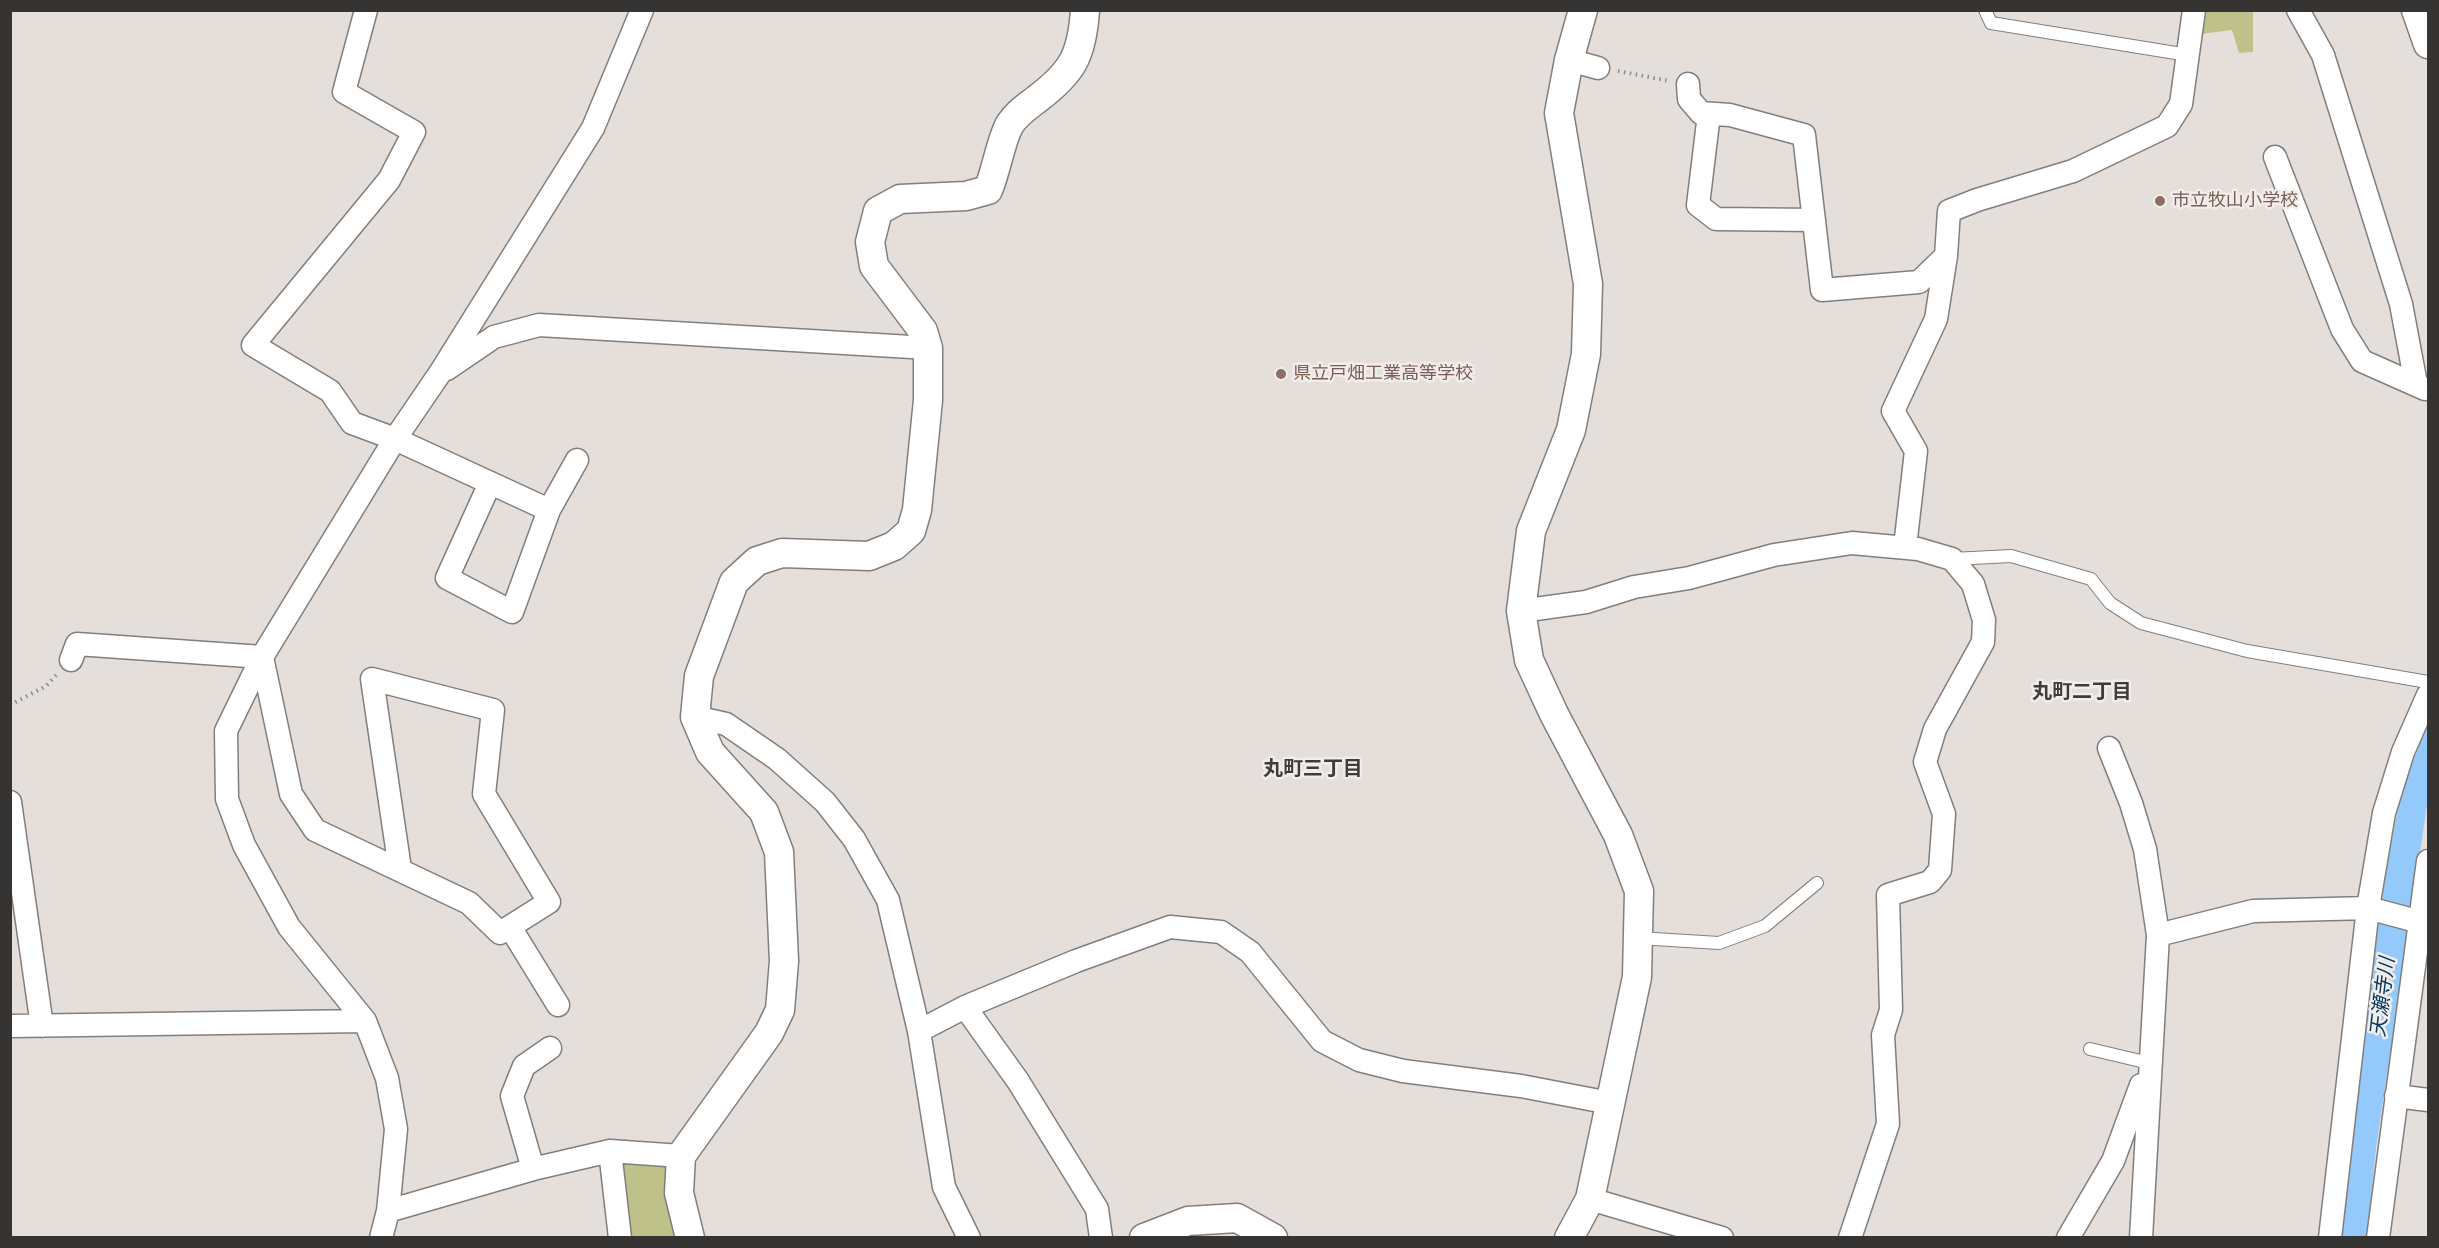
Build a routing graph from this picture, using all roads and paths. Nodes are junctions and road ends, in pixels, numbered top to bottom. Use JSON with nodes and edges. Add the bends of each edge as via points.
{"nodes":[{"id":1,"x":366,"y":10,"type":"edge"},
{"id":2,"x":642,"y":10,"type":"edge"},
{"id":3,"x":1085,"y":10,"type":"edge"},
{"id":4,"x":1583,"y":10,"type":"edge"},
{"id":5,"x":1985,"y":10,"type":"edge"},
{"id":6,"x":2194,"y":10,"type":"edge"},
{"id":7,"x":2298,"y":10,"type":"edge"},
{"id":8,"x":2416,"y":10,"type":"edge"},
{"id":9,"x":2428,"y":44,"type":"edge"},
{"id":10,"x":2188,"y":55,"type":"junction"},
{"id":11,"x":1569,"y":60,"type":"junction"},
{"id":12,"x":1598,"y":68,"type":"joint"},
{"id":13,"x":1688,"y":84,"type":"joint"},
{"id":14,"x":1709,"y":114,"type":"junction"},
{"id":15,"x":2275,"y":157,"type":"dead end"},
{"id":16,"x":1814,"y":220,"type":"junction"},
{"id":17,"x":1946,"y":256,"type":"junction"},
{"id":18,"x":928,"y":348,"type":"junction"},
{"id":19,"x":440,"y":373,"type":"junction"},
{"id":20,"x":2422,"y":388,"type":"edge"},
{"id":21,"x":394,"y":439,"type":"junction"},
{"id":22,"x":577,"y":460,"type":"dead end"},
{"id":23,"x":490,"y":483,"type":"junction"},
{"id":24,"x":549,"y":510,"type":"junction"},
{"id":25,"x":1905,"y":547,"type":"junction"},
{"id":26,"x":1952,"y":559,"type":"junction"},
{"id":27,"x":1521,"y":611,"type":"junction"},
{"id":28,"x":262,"y":657,"type":"junction"},
{"id":29,"x":71,"y":660,"type":"joint"},
{"id":30,"x":2428,"y":682,"type":"edge"},
{"id":31,"x":2428,"y":695,"type":"edge"},
{"id":32,"x":10,"y":705,"type":"edge"},
{"id":33,"x":695,"y":717,"type":"junction"},
{"id":34,"x":2109,"y":748,"type":"dead end"},
{"id":35,"x":10,"y":802,"type":"edge"},
{"id":36,"x":2428,"y":861,"type":"edge"},
{"id":37,"x":400,"y":869,"type":"junction"},
{"id":38,"x":1816,"y":883,"type":"dead end"},
{"id":39,"x":2368,"y":908,"type":"junction"},
{"id":40,"x":2424,"y":922,"type":"edge"},
{"id":41,"x":510,"y":927,"type":"junction"},
{"id":42,"x":2158,"y":935,"type":"junction"},
{"id":43,"x":1638,"y":938,"type":"junction"},
{"id":44,"x":558,"y":1005,"type":"dead end"},
{"id":45,"x":965,"y":1007,"type":"junction"},
{"id":46,"x":365,"y":1022,"type":"junction"},
{"id":47,"x":10,"y":1026,"type":"edge"},
{"id":48,"x":42,"y":1026,"type":"junction"},
{"id":49,"x":919,"y":1031,"type":"junction"},
{"id":50,"x":550,"y":1048,"type":"dead end"},
{"id":51,"x":2090,"y":1049,"type":"dead end"},
{"id":52,"x":2149,"y":1063,"type":"junction"},
{"id":53,"x":2396,"y":1096,"type":"junction"},
{"id":54,"x":2428,"y":1100,"type":"edge"},
{"id":55,"x":1610,"y":1103,"type":"junction"},
{"id":56,"x":610,"y":1151,"type":"junction"},
{"id":57,"x":681,"y":1156,"type":"junction"},
{"id":58,"x":533,"y":1169,"type":"junction"},
{"id":59,"x":1590,"y":1199,"type":"junction"},
{"id":60,"x":388,"y":1211,"type":"junction"},
{"id":61,"x":381,"y":1238,"type":"edge"},
{"id":62,"x":620,"y":1238,"type":"edge"},
{"id":63,"x":690,"y":1238,"type":"edge"},
{"id":64,"x":969,"y":1238,"type":"edge"},
{"id":65,"x":1101,"y":1238,"type":"edge"},
{"id":66,"x":1144,"y":1238,"type":"edge"},
{"id":67,"x":1273,"y":1238,"type":"edge"},
{"id":68,"x":1569,"y":1238,"type":"edge"},
{"id":69,"x":1722,"y":1238,"type":"edge"},
{"id":70,"x":1850,"y":1238,"type":"edge"},
{"id":71,"x":2068,"y":1238,"type":"edge"},
{"id":72,"x":2141,"y":1238,"type":"edge"},
{"id":73,"x":2330,"y":1238,"type":"edge"},
{"id":74,"x":2378,"y":1238,"type":"edge"}],
"edges":[{"from":1,"to":21,"type":"street","via":[[344,92],[414,132],[389,180],[253,345],[330,391],[352,423]]},
{"from":2,"to":19,"type":"street","via":[[593,128]]},
{"from":3,"to":18,"type":"street","via":[[1082,44],[1071,70],[1018,113],[1009,126],[988,190],[966,196],[900,199],[878,211],[870,242],[874,266],[923,331]]},
{"from":4,"to":11,"type":"street"},
{"from":5,"to":10,"type":"lane","via":[[1992,23]]},
{"from":6,"to":10,"type":"street"},
{"from":7,"to":20,"type":"street","via":[[2323,55],[2401,304]]},
{"from":8,"to":9,"type":"street"},
{"from":10,"to":17,"type":"street","via":[[2181,104],[2167,126],[2073,171],[1949,211]]},
{"from":11,"to":12,"type":"street"},
{"from":11,"to":27,"type":"street","via":[[1559,113],[1588,284],[1586,354],[1571,430],[1531,531]]},
{"from":12,"to":13,"type":"path"},
{"from":13,"to":14,"type":"street","via":[[1689,99],[1701,113]]},
{"from":14,"to":16,"type":"street","via":[[1730,115],[1804,135]]},
{"from":14,"to":16,"type":"street","via":[[1698,205],[1716,219]]},
{"from":15,"to":20,"type":"street","via":[[2342,329],[2362,361]]},
{"from":16,"to":17,"type":"street","via":[[1822,290],[1919,282]]},
{"from":17,"to":25,"type":"street","via":[[1936,320],[1893,411],[1916,451]]},
{"from":18,"to":19,"type":"street","via":[[539,325],[494,337]]},
{"from":18,"to":33,"type":"street","via":[[928,400],[917,510],[911,531],[894,546],[869,556],[782,553],[757,561],[734,582],[699,676]]},
{"from":19,"to":21,"type":"street"},
{"from":21,"to":23,"type":"street"},
{"from":21,"to":28,"type":"street"},
{"from":22,"to":24,"type":"street"},
{"from":23,"to":24,"type":"street"},
{"from":23,"to":24,"type":"street","via":[[447,578],[512,612]]},
{"from":25,"to":26,"type":"street"},
{"from":25,"to":27,"type":"street","via":[[1852,543],[1773,555],[1586,602]]},
{"from":26,"to":30,"type":"lane","via":[[2011,556],[2091,579],[2110,603],[2141,622],[2247,651]]},
{"from":26,"to":70,"type":"street","via":[[1973,584],[1984,620],[1983,642],[1935,729],[1925,762],[1944,813],[1940,870],[1930,882],[1888,895],[1891,1010],[1883,1035],[1888,1124]]},
{"from":27,"to":43,"type":"street","via":[[1529,660],[1618,835],[1639,891]]},
{"from":28,"to":29,"type":"street","via":[[77,644]]},
{"from":28,"to":37,"type":"street","via":[[291,794],[315,830]]},
{"from":28,"to":46,"type":"street","via":[[226,731],[227,799],[244,845],[289,927]]},
{"from":29,"to":32,"type":"path","via":[[45,686]]},
{"from":31,"to":39,"type":"street","via":[[2403,752],[2384,813]]},
{"from":33,"to":49,"type":"street","via":[[726,724],[777,759],[825,802],[854,839],[888,900]]},
{"from":33,"to":57,"type":"street","via":[[710,753],[764,812],[779,852],[784,961],[780,1010],[769,1033]]},
{"from":34,"to":42,"type":"street","via":[[2145,849]]},
{"from":35,"to":48,"type":"street"},
{"from":36,"to":40,"type":"street"},
{"from":37,"to":41,"type":"street","via":[[469,903],[500,933]]},
{"from":37,"to":41,"type":"street","via":[[372,679],[493,710],[484,794],[549,902]]},
{"from":38,"to":43,"type":"lane","via":[[1765,926],[1719,943]]},
{"from":39,"to":40,"type":"street"},
{"from":39,"to":42,"type":"street","via":[[2253,911]]},
{"from":39,"to":73,"type":"street"},
{"from":40,"to":53,"type":"street"},
{"from":41,"to":44,"type":"street"},
{"from":42,"to":52,"type":"street"},
{"from":43,"to":55,"type":"street","via":[[1637,977]]},
{"from":45,"to":49,"type":"street"},
{"from":45,"to":55,"type":"street","via":[[1170,927],[1221,932],[1250,952],[1322,1041],[1359,1060],[1402,1071],[1521,1086]]},
{"from":45,"to":65,"type":"street","via":[[1018,1081],[1097,1209]]},
{"from":46,"to":48,"type":"street"},
{"from":46,"to":60,"type":"street","via":[[387,1078],[396,1129]]},
{"from":47,"to":48,"type":"street"},
{"from":49,"to":64,"type":"street","via":[[944,1187]]},
{"from":50,"to":58,"type":"street","via":[[524,1066],[512,1095]]},
{"from":51,"to":52,"type":"lane"},
{"from":52,"to":71,"type":"street","via":[[2113,1161]]},
{"from":52,"to":72,"type":"street"},
{"from":53,"to":54,"type":"street"},
{"from":53,"to":74,"type":"street"},
{"from":55,"to":59,"type":"street"},
{"from":56,"to":57,"type":"street"},
{"from":56,"to":58,"type":"street"},
{"from":56,"to":62,"type":"street"},
{"from":57,"to":63,"type":"street","via":[[679,1193]]},
{"from":58,"to":60,"type":"street"},
{"from":59,"to":68,"type":"street"},
{"from":59,"to":69,"type":"street"},
{"from":60,"to":61,"type":"street"},
{"from":66,"to":67,"type":"street","via":[[1188,1221],[1237,1218]]}]}
